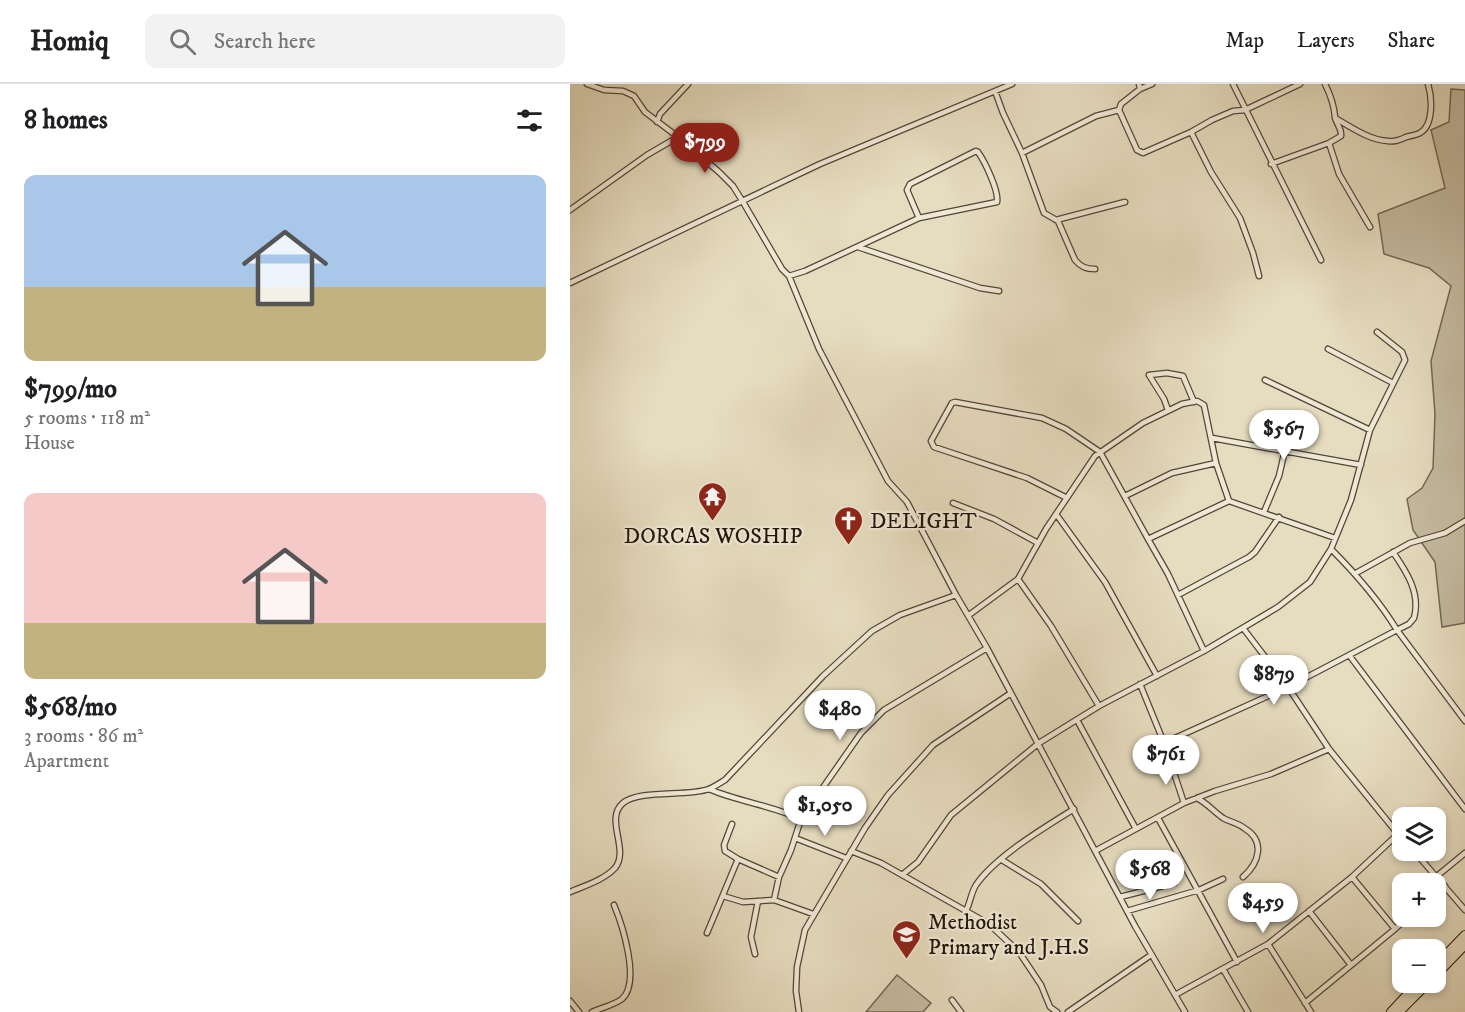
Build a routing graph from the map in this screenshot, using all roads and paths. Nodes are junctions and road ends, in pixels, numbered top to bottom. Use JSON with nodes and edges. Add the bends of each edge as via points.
{"nodes":[{"id":1,"x":586,"y":84,"type":"edge"},
{"id":2,"x":688,"y":84,"type":"edge"},
{"id":3,"x":1012,"y":84,"type":"edge"},
{"id":4,"x":1152,"y":84,"type":"edge"},
{"id":5,"x":1233,"y":84,"type":"edge"},
{"id":6,"x":1299,"y":84,"type":"edge"},
{"id":7,"x":1325,"y":84,"type":"edge"},
{"id":8,"x":1428,"y":84,"type":"edge"},
{"id":9,"x":1139,"y":87,"type":"edge"},
{"id":10,"x":995,"y":91,"type":"junction"},
{"id":11,"x":1119,"y":110,"type":"junction"},
{"id":12,"x":1245,"y":110,"type":"junction"},
{"id":13,"x":1335,"y":118,"type":"junction"},
{"id":14,"x":657,"y":122,"type":"junction"},
{"id":15,"x":1191,"y":132,"type":"junction"},
{"id":16,"x":678,"y":137,"type":"junction"},
{"id":17,"x":1329,"y":143,"type":"junction"},
{"id":18,"x":1022,"y":153,"type":"junction"},
{"id":19,"x":1271,"y":164,"type":"junction"},
{"id":20,"x":743,"y":202,"type":"junction"},
{"id":21,"x":1125,"y":202,"type":"dead end"},
{"id":22,"x":570,"y":210,"type":"edge"},
{"id":23,"x":919,"y":218,"type":"junction"},
{"id":24,"x":1056,"y":220,"type":"junction"},
{"id":25,"x":1370,"y":227,"type":"dead end"},
{"id":26,"x":858,"y":246,"type":"junction"},
{"id":27,"x":1320,"y":260,"type":"dead end"},
{"id":28,"x":1095,"y":269,"type":"dead end"},
{"id":29,"x":789,"y":276,"type":"junction"},
{"id":30,"x":1259,"y":276,"type":"dead end"},
{"id":31,"x":570,"y":283,"type":"edge"},
{"id":32,"x":999,"y":291,"type":"dead end"},
{"id":33,"x":1377,"y":332,"type":"dead end"},
{"id":34,"x":1328,"y":349,"type":"dead end"},
{"id":35,"x":1265,"y":380,"type":"dead end"},
{"id":36,"x":1393,"y":383,"type":"junction"},
{"id":37,"x":1194,"y":402,"type":"junction"},
{"id":38,"x":1168,"y":410,"type":"junction"},
{"id":39,"x":1370,"y":430,"type":"junction"},
{"id":40,"x":1212,"y":438,"type":"junction"},
{"id":41,"x":1285,"y":450,"type":"junction"},
{"id":42,"x":1100,"y":452,"type":"junction"},
{"id":43,"x":1216,"y":463,"type":"junction"},
{"id":44,"x":1361,"y":465,"type":"junction"},
{"id":45,"x":1125,"y":496,"type":"junction"},
{"id":46,"x":1067,"y":498,"type":"junction"},
{"id":47,"x":1229,"y":501,"type":"junction"},
{"id":48,"x":953,"y":503,"type":"dead end"},
{"id":49,"x":1264,"y":512,"type":"junction"},
{"id":50,"x":1056,"y":514,"type":"junction"},
{"id":51,"x":1279,"y":518,"type":"junction"},
{"id":52,"x":1465,"y":521,"type":"edge"},
{"id":53,"x":1335,"y":538,"type":"junction"},
{"id":54,"x":1149,"y":539,"type":"junction"},
{"id":55,"x":1038,"y":543,"type":"junction"},
{"id":56,"x":1331,"y":549,"type":"junction"},
{"id":57,"x":1393,"y":552,"type":"junction"},
{"id":58,"x":1356,"y":573,"type":"junction"},
{"id":59,"x":1018,"y":579,"type":"junction"},
{"id":60,"x":956,"y":594,"type":"junction"},
{"id":61,"x":1178,"y":595,"type":"junction"},
{"id":62,"x":969,"y":615,"type":"junction"},
{"id":63,"x":1244,"y":628,"type":"junction"},
{"id":64,"x":1397,"y":630,"type":"junction"},
{"id":65,"x":987,"y":648,"type":"junction"},
{"id":66,"x":1204,"y":651,"type":"junction"},
{"id":67,"x":1349,"y":655,"type":"junction"},
{"id":68,"x":1157,"y":676,"type":"junction"},
{"id":69,"x":1140,"y":684,"type":"junction"},
{"id":70,"x":1288,"y":687,"type":"junction"},
{"id":71,"x":1011,"y":693,"type":"junction"},
{"id":72,"x":1099,"y":706,"type":"junction"},
{"id":73,"x":1077,"y":720,"type":"junction"},
{"id":74,"x":1465,"y":721,"type":"edge"},
{"id":75,"x":1164,"y":743,"type":"junction"},
{"id":76,"x":1039,"y":744,"type":"junction"},
{"id":77,"x":1329,"y":749,"type":"junction"},
{"id":78,"x":709,"y":789,"type":"junction"},
{"id":79,"x":1196,"y":798,"type":"junction"},
{"id":80,"x":1184,"y":803,"type":"junction"},
{"id":81,"x":1074,"y":809,"type":"junction"},
{"id":82,"x":1465,"y":809,"type":"edge"},
{"id":83,"x":1158,"y":818,"type":"junction"},
{"id":84,"x":801,"y":819,"type":"junction"},
{"id":85,"x":732,"y":824,"type":"dead end"},
{"id":86,"x":1392,"y":827,"type":"edge"},
{"id":87,"x":1137,"y":829,"type":"junction"},
{"id":88,"x":795,"y":838,"type":"junction"},
{"id":89,"x":1392,"y":840,"type":"edge"},
{"id":90,"x":851,"y":851,"type":"junction"},
{"id":91,"x":1095,"y":851,"type":"junction"},
{"id":92,"x":1465,"y":853,"type":"edge"},
{"id":93,"x":846,"y":858,"type":"junction"},
{"id":94,"x":738,"y":859,"type":"junction"},
{"id":95,"x":1002,"y":860,"type":"junction"},
{"id":96,"x":1423,"y":861,"type":"edge"},
{"id":97,"x":1434,"y":873,"type":"edge"},
{"id":98,"x":1441,"y":873,"type":"edge"},
{"id":99,"x":902,"y":875,"type":"junction"},
{"id":100,"x":779,"y":877,"type":"junction"},
{"id":101,"x":1352,"y":877,"type":"junction"},
{"id":102,"x":1243,"y":878,"type":"dead end"},
{"id":103,"x":1223,"y":879,"type":"dead end"},
{"id":104,"x":1174,"y":883,"type":"dead end"},
{"id":105,"x":1446,"y":886,"type":"edge"},
{"id":106,"x":1199,"y":890,"type":"junction"},
{"id":107,"x":570,"y":892,"type":"edge"},
{"id":108,"x":723,"y":896,"type":"junction"},
{"id":109,"x":1120,"y":897,"type":"junction"},
{"id":110,"x":774,"y":900,"type":"junction"},
{"id":111,"x":758,"y":901,"type":"junction"},
{"id":112,"x":614,"y":904,"type":"dead end"},
{"id":113,"x":1465,"y":910,"type":"edge"},
{"id":114,"x":966,"y":911,"type":"junction"},
{"id":115,"x":1127,"y":911,"type":"junction"},
{"id":116,"x":1309,"y":911,"type":"junction"},
{"id":117,"x":813,"y":914,"type":"junction"},
{"id":118,"x":1078,"y":921,"type":"dead end"},
{"id":119,"x":1395,"y":929,"type":"joint"},
{"id":120,"x":707,"y":933,"type":"dead end"},
{"id":121,"x":1465,"y":934,"type":"edge"},
{"id":122,"x":1268,"y":944,"type":"junction"},
{"id":123,"x":1465,"y":945,"type":"edge"},
{"id":124,"x":755,"y":954,"type":"dead end"},
{"id":125,"x":1446,"y":954,"type":"edge"},
{"id":126,"x":1151,"y":955,"type":"junction"},
{"id":127,"x":1236,"y":962,"type":"junction"},
{"id":128,"x":1351,"y":965,"type":"junction"},
{"id":129,"x":1446,"y":965,"type":"edge"},
{"id":130,"x":1223,"y":969,"type":"junction"},
{"id":131,"x":1409,"y":993,"type":"edge"},
{"id":132,"x":1418,"y":993,"type":"edge"},
{"id":133,"x":1175,"y":995,"type":"junction"},
{"id":134,"x":952,"y":1000,"type":"dead end"},
{"id":135,"x":570,"y":1001,"type":"edge"},
{"id":136,"x":1305,"y":1003,"type":"junction"},
{"id":137,"x":579,"y":1012,"type":"edge"},
{"id":138,"x":592,"y":1012,"type":"edge"},
{"id":139,"x":799,"y":1012,"type":"edge"},
{"id":140,"x":961,"y":1012,"type":"edge"},
{"id":141,"x":1057,"y":1012,"type":"edge"},
{"id":142,"x":1068,"y":1012,"type":"edge"},
{"id":143,"x":1185,"y":1012,"type":"edge"},
{"id":144,"x":1248,"y":1012,"type":"edge"},
{"id":145,"x":1311,"y":1012,"type":"edge"},
{"id":146,"x":1391,"y":1012,"type":"edge"},
{"id":147,"x":1400,"y":1012,"type":"edge"}],
"edges":[{"from":1,"to":14,"type":"street","via":[[630,93]]},
{"from":2,"to":14,"type":"street"},
{"from":3,"to":10,"type":"street"},
{"from":4,"to":9,"type":"street"},
{"from":5,"to":12,"type":"street"},
{"from":6,"to":12,"type":"street"},
{"from":7,"to":13,"type":"street","via":[[1336,110]]},
{"from":8,"to":13,"type":"street","via":[[1430,113],[1422,132],[1416,135],[1389,142],[1370,137]]},
{"from":9,"to":11,"type":"street"},
{"from":10,"to":18,"type":"street"},
{"from":10,"to":20,"type":"street","via":[[830,159]]},
{"from":11,"to":15,"type":"street","via":[[1140,153]]},
{"from":11,"to":18,"type":"street","via":[[1096,116]]},
{"from":12,"to":15,"type":"street","via":[[1233,111]]},
{"from":12,"to":19,"type":"street"},
{"from":13,"to":17,"type":"street","via":[[1341,135]]},
{"from":14,"to":16,"type":"street"},
{"from":15,"to":30,"type":"street","via":[[1240,218]]},
{"from":16,"to":20,"type":"street","via":[[719,172]]},
{"from":16,"to":22,"type":"street"},
{"from":17,"to":19,"type":"street"},
{"from":17,"to":25,"type":"street","via":[[1339,174]]},
{"from":18,"to":24,"type":"street","via":[[1044,213]]},
{"from":19,"to":27,"type":"street"},
{"from":20,"to":29,"type":"street"},
{"from":20,"to":31,"type":"street"},
{"from":21,"to":24,"type":"street"},
{"from":23,"to":23,"type":"street","via":[[997,202],[978,152],[909,184],[907,190]]},
{"from":23,"to":26,"type":"street"},
{"from":24,"to":28,"type":"street","via":[[1075,260],[1084,268]]},
{"from":26,"to":29,"type":"street"},
{"from":26,"to":32,"type":"street"},
{"from":29,"to":60,"type":"street","via":[[824,360],[888,481],[907,502]]},
{"from":33,"to":36,"type":"street","via":[[1405,357]]},
{"from":34,"to":36,"type":"street"},
{"from":35,"to":39,"type":"street"},
{"from":36,"to":39,"type":"street"},
{"from":37,"to":38,"type":"street"},
{"from":37,"to":38,"type":"street","via":[[1183,376],[1149,375]]},
{"from":37,"to":40,"type":"street","via":[[1206,407]]},
{"from":38,"to":42,"type":"street"},
{"from":39,"to":44,"type":"street"},
{"from":40,"to":41,"type":"street"},
{"from":40,"to":43,"type":"street"},
{"from":41,"to":44,"type":"street"},
{"from":41,"to":49,"type":"street"},
{"from":42,"to":45,"type":"street"},
{"from":42,"to":46,"type":"street"},
{"from":42,"to":46,"type":"street","via":[[1042,418],[952,403],[931,441],[934,447],[1027,478]]},
{"from":43,"to":45,"type":"street","via":[[1172,473]]},
{"from":43,"to":47,"type":"street"},
{"from":44,"to":53,"type":"street"},
{"from":45,"to":54,"type":"street"},
{"from":46,"to":50,"type":"street"},
{"from":47,"to":49,"type":"street"},
{"from":47,"to":54,"type":"street"},
{"from":48,"to":55,"type":"street"},
{"from":49,"to":51,"type":"street"},
{"from":50,"to":55,"type":"street"},
{"from":50,"to":68,"type":"street","via":[[1105,582]]},
{"from":51,"to":53,"type":"street"},
{"from":51,"to":61,"type":"street","via":[[1249,557]]},
{"from":52,"to":57,"type":"street","via":[[1445,533]]},
{"from":53,"to":56,"type":"street"},
{"from":54,"to":61,"type":"street"},
{"from":55,"to":59,"type":"street"},
{"from":56,"to":58,"type":"street"},
{"from":56,"to":63,"type":"street","via":[[1314,577],[1296,595]]},
{"from":57,"to":58,"type":"street"},
{"from":57,"to":64,"type":"street","via":[[1413,586],[1416,602],[1414,618]]},
{"from":58,"to":64,"type":"street"},
{"from":59,"to":62,"type":"street"},
{"from":59,"to":72,"type":"street"},
{"from":60,"to":62,"type":"street"},
{"from":60,"to":78,"type":"street","via":[[900,615],[872,631],[823,676],[736,770]]},
{"from":61,"to":66,"type":"street"},
{"from":62,"to":65,"type":"street"},
{"from":63,"to":66,"type":"street"},
{"from":63,"to":70,"type":"street"},
{"from":64,"to":67,"type":"street"},
{"from":64,"to":74,"type":"street"},
{"from":65,"to":71,"type":"street"},
{"from":65,"to":84,"type":"street","via":[[884,710],[845,754]]},
{"from":66,"to":68,"type":"street"},
{"from":67,"to":70,"type":"street"},
{"from":67,"to":82,"type":"street"},
{"from":68,"to":69,"type":"street"},
{"from":69,"to":72,"type":"street"},
{"from":69,"to":75,"type":"street"},
{"from":70,"to":75,"type":"street"},
{"from":70,"to":77,"type":"street"},
{"from":71,"to":76,"type":"street"},
{"from":71,"to":90,"type":"street","via":[[945,735],[925,753],[888,795]]},
{"from":72,"to":73,"type":"street"},
{"from":73,"to":76,"type":"street"},
{"from":73,"to":87,"type":"street"},
{"from":75,"to":80,"type":"street"},
{"from":76,"to":81,"type":"street"},
{"from":76,"to":99,"type":"street","via":[[951,815],[918,862]]},
{"from":77,"to":79,"type":"street","via":[[1271,774]]},
{"from":77,"to":86,"type":"street"},
{"from":78,"to":84,"type":"street"},
{"from":78,"to":107,"type":"street","via":[[626,800],[616,815],[616,867]]},
{"from":79,"to":80,"type":"street"},
{"from":79,"to":102,"type":"street","via":[[1254,836],[1258,843],[1256,860]]},
{"from":80,"to":83,"type":"street"},
{"from":81,"to":91,"type":"street"},
{"from":81,"to":95,"type":"street"},
{"from":83,"to":87,"type":"street"},
{"from":83,"to":106,"type":"street"},
{"from":84,"to":88,"type":"street"},
{"from":85,"to":94,"type":"street","via":[[724,849]]},
{"from":87,"to":91,"type":"street"},
{"from":88,"to":93,"type":"street"},
{"from":88,"to":100,"type":"street"},
{"from":89,"to":101,"type":"street"},
{"from":90,"to":93,"type":"street"},
{"from":90,"to":99,"type":"street"},
{"from":91,"to":109,"type":"street"},
{"from":92,"to":98,"type":"street"},
{"from":93,"to":117,"type":"street"},
{"from":94,"to":100,"type":"street"},
{"from":94,"to":108,"type":"street"},
{"from":95,"to":114,"type":"street","via":[[977,884]]},
{"from":95,"to":118,"type":"street","via":[[1041,884]]},
{"from":96,"to":97,"type":"street"},
{"from":99,"to":114,"type":"street"},
{"from":100,"to":110,"type":"street"},
{"from":101,"to":116,"type":"street"},
{"from":101,"to":119,"type":"street"},
{"from":103,"to":106,"type":"street"},
{"from":104,"to":109,"type":"street"},
{"from":105,"to":113,"type":"street"},
{"from":106,"to":115,"type":"street"},
{"from":106,"to":127,"type":"street"},
{"from":108,"to":111,"type":"street","via":[[743,902]]},
{"from":108,"to":120,"type":"street"},
{"from":109,"to":115,"type":"street"},
{"from":110,"to":111,"type":"street"},
{"from":110,"to":117,"type":"street"},
{"from":111,"to":124,"type":"street","via":[[750,937]]},
{"from":112,"to":138,"type":"street","via":[[629,953],[628,985],[622,998]]},
{"from":114,"to":141,"type":"street","via":[[989,924],[1019,952],[1050,1007]]},
{"from":115,"to":126,"type":"street"},
{"from":116,"to":122,"type":"street"},
{"from":116,"to":128,"type":"street"},
{"from":117,"to":139,"type":"street","via":[[797,967]]},
{"from":119,"to":128,"type":"street"},
{"from":121,"to":125,"type":"highway"},
{"from":122,"to":127,"type":"street"},
{"from":122,"to":136,"type":"street"},
{"from":123,"to":129,"type":"highway"},
{"from":126,"to":133,"type":"street"},
{"from":126,"to":142,"type":"street"},
{"from":127,"to":130,"type":"street"},
{"from":128,"to":136,"type":"street"},
{"from":130,"to":133,"type":"street"},
{"from":130,"to":144,"type":"street"},
{"from":131,"to":146,"type":"highway"},
{"from":132,"to":147,"type":"highway"},
{"from":133,"to":143,"type":"street"},
{"from":134,"to":140,"type":"street"},
{"from":135,"to":137,"type":"street"},
{"from":136,"to":145,"type":"street"}]}
